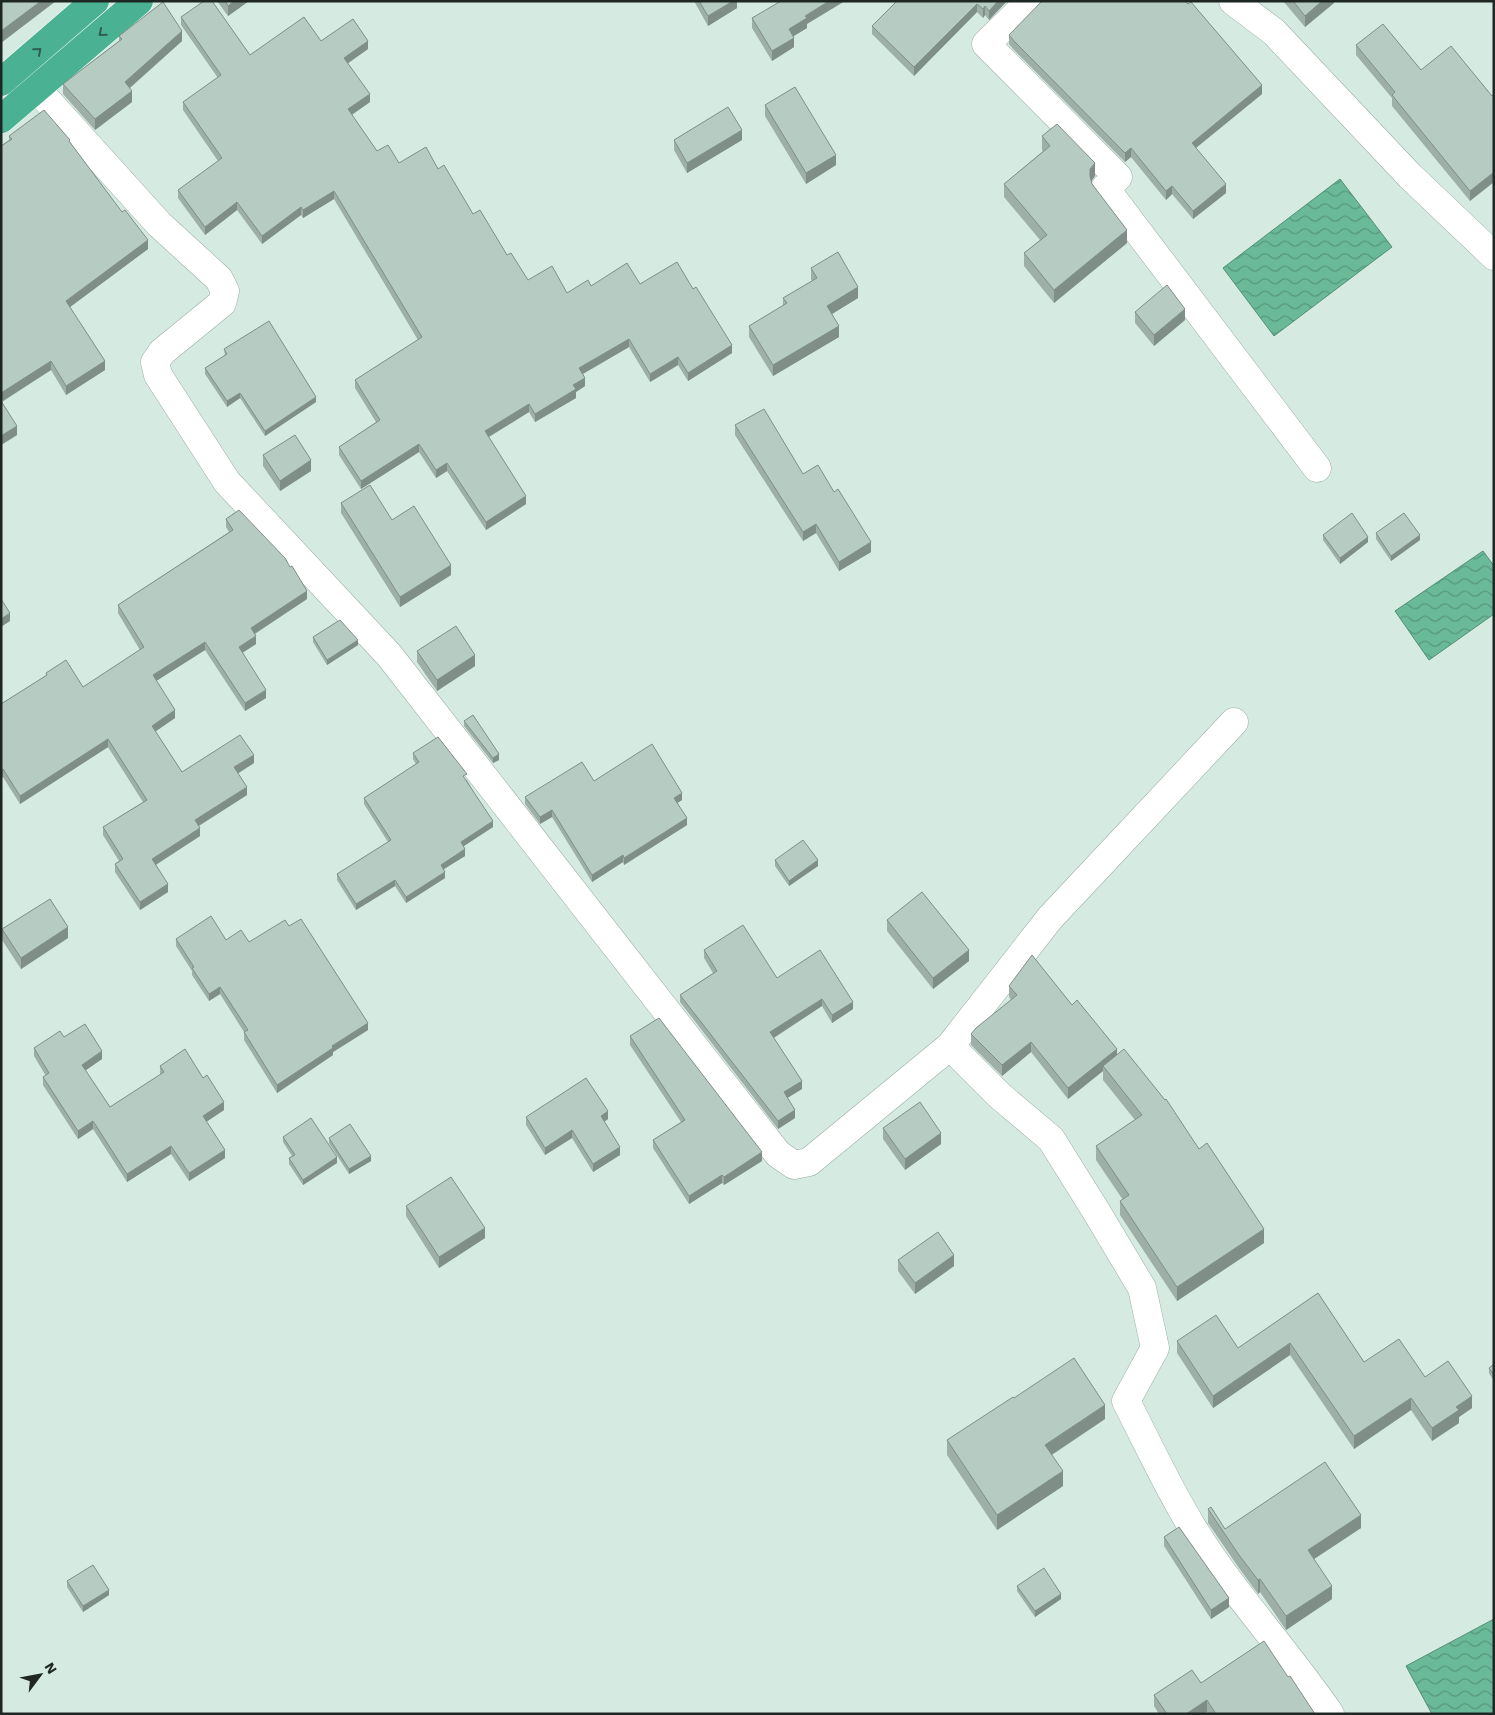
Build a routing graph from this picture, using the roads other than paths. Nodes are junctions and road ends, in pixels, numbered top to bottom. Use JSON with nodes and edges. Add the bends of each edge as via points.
{"nodes":[{"id":1,"x":95,"y":1,"type":"edge"},
{"id":2,"x":140,"y":1,"type":"edge"},
{"id":3,"x":1030,"y":1,"type":"edge"},
{"id":4,"x":1233,"y":1,"type":"edge"},
{"id":5,"x":1,"y":82,"type":"edge"},
{"id":6,"x":36,"y":88,"type":"junction"},
{"id":7,"x":3,"y":114,"type":"edge"},
{"id":8,"x":1494,"y":256,"type":"edge"},
{"id":9,"x":1317,"y":468,"type":"dead end"},
{"id":10,"x":1234,"y":722,"type":"dead end"},
{"id":11,"x":950,"y":1046,"type":"junction"},
{"id":12,"x":1330,"y":1714,"type":"edge"}],
"edges":[{"from":5,"to":1,"type":"highway","one_way":true},
{"from":2,"to":6,"type":"highway","one_way":true},
{"from":3,"to":9,"type":"street","via":[[986,44],[1118,177],[1105,188]]},
{"from":4,"to":8,"type":"street","via":[[1274,32],[1410,176]]},
{"from":6,"to":7,"type":"highway"},
{"from":6,"to":11,"type":"street","via":[[159,224],[218,279],[225,291],[222,303],[162,352],[155,362],[158,375],[227,482],[389,655],[778,1154],[794,1165],[809,1162]]},
{"from":10,"to":11,"type":"street","via":[[1050,918]]},
{"from":11,"to":12,"type":"street","via":[[1000,1096],[1051,1139],[1142,1288],[1155,1348],[1126,1401],[1194,1530]]}]}
